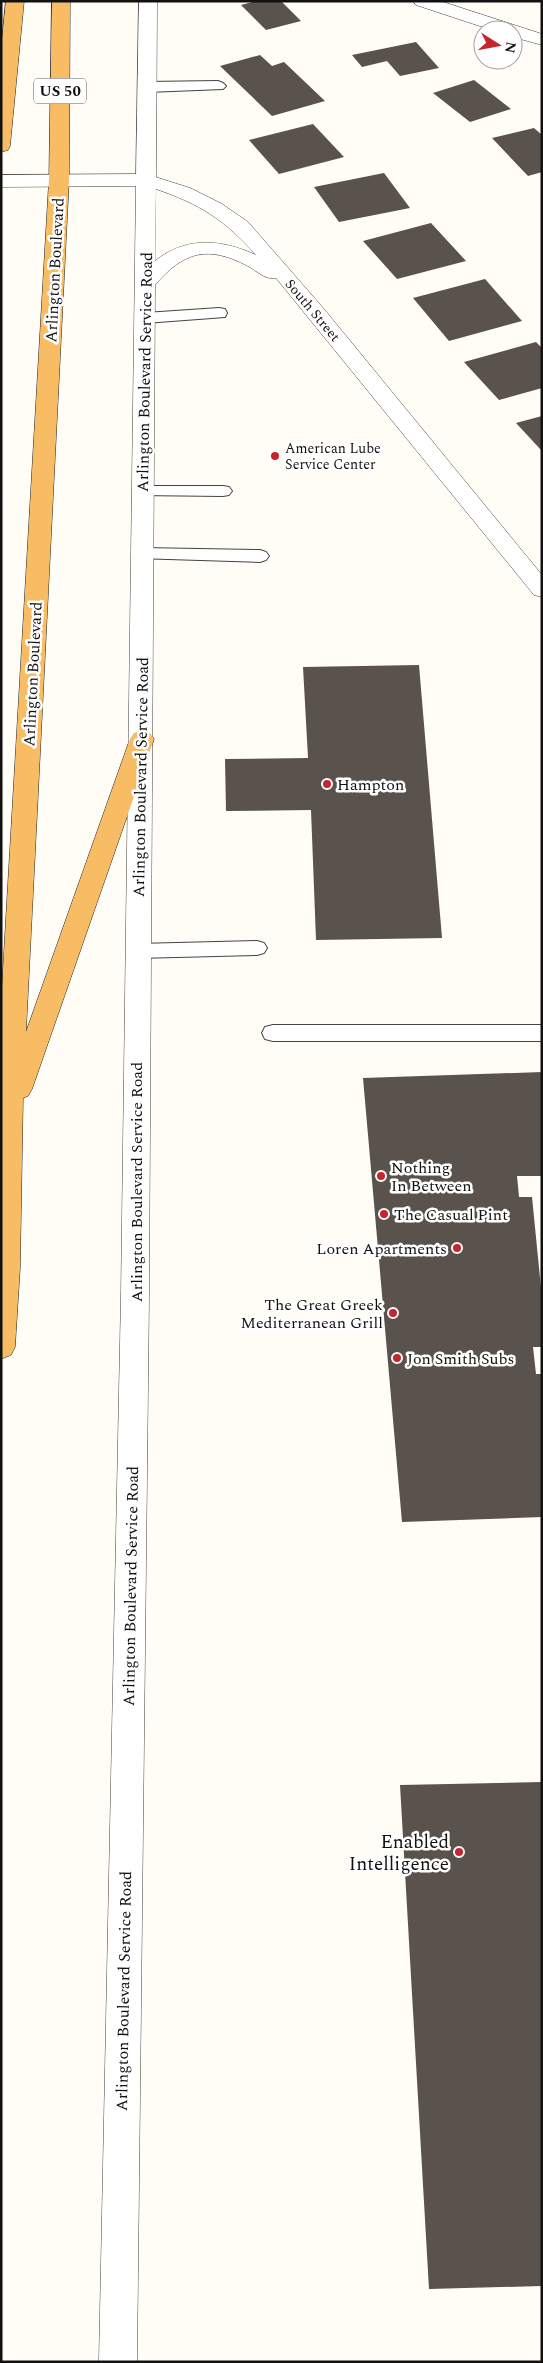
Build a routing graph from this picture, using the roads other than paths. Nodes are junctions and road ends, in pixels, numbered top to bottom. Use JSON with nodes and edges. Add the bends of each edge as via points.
{"nodes":[{"id":1,"x":15,"y":1,"type":"edge"},
{"id":2,"x":60,"y":1,"type":"edge"},
{"id":3,"x":148,"y":1,"type":"edge"},
{"id":4,"x":422,"y":1,"type":"edge"},
{"id":5,"x":481,"y":20,"type":"edge"},
{"id":6,"x":523,"y":34,"type":"edge"},
{"id":7,"x":542,"y":40,"type":"edge"},
{"id":8,"x":218,"y":86,"type":"dead end"},
{"id":9,"x":147,"y":88,"type":"junction"},
{"id":10,"x":1,"y":146,"type":"edge"},
{"id":11,"x":58,"y":180,"type":"junction"},
{"id":12,"x":146,"y":180,"type":"junction"},
{"id":13,"x":1,"y":181,"type":"edge"},
{"id":14,"x":145,"y":285,"type":"junction"},
{"id":15,"x":293,"y":286,"type":"junction"},
{"id":16,"x":219,"y":313,"type":"dead end"},
{"id":17,"x":145,"y":318,"type":"junction"},
{"id":18,"x":142,"y":491,"type":"junction"},
{"id":19,"x":223,"y":491,"type":"dead end"},
{"id":20,"x":142,"y":554,"type":"junction"},
{"id":21,"x":260,"y":556,"type":"dead end"},
{"id":22,"x":542,"y":590,"type":"edge"},
{"id":23,"x":142,"y":739,"type":"junction"},
{"id":24,"x":257,"y":948,"type":"dead end"},
{"id":25,"x":137,"y":951,"type":"junction"},
{"id":26,"x":273,"y":1033,"type":"dead end"},
{"id":27,"x":542,"y":1033,"type":"edge"},
{"id":28,"x":8,"y":1119,"type":"junction"},
{"id":29,"x":1,"y":1347,"type":"edge"},
{"id":30,"x":118,"y":2362,"type":"edge"}],
"edges":[{"from":1,"to":10,"type":"highway"},
{"from":2,"to":11,"type":"highway","name":"Arlington Boulevard","number":"US 50"},
{"from":3,"to":9,"type":"street","name":"Arlington Boulevard Service Road"},
{"from":4,"to":5,"type":"street"},
{"from":6,"to":7,"type":"street"},
{"from":8,"to":9,"type":"lane"},
{"from":9,"to":12,"type":"street","name":"Arlington Boulevard Service Road"},
{"from":11,"to":12,"type":"street","name":"South Street"},
{"from":11,"to":13,"type":"street","name":"South Street"},
{"from":11,"to":28,"type":"highway","name":"Arlington Boulevard","number":"US 50"},
{"from":12,"to":14,"type":"street","name":"Arlington Boulevard Service Road"},
{"from":12,"to":15,"type":"street","name":"South Street","via":[[183,192],[241,226]]},
{"from":14,"to":15,"type":"street","via":[[158,267],[178,252],[211,248],[242,255]]},
{"from":14,"to":17,"type":"street","name":"Arlington Boulevard Service Road"},
{"from":15,"to":22,"type":"street","name":"South Street"},
{"from":16,"to":17,"type":"lane"},
{"from":17,"to":18,"type":"street","name":"Arlington Boulevard Service Road"},
{"from":18,"to":19,"type":"lane"},
{"from":18,"to":20,"type":"street","name":"Arlington Boulevard Service Road"},
{"from":20,"to":21,"type":"lane"},
{"from":20,"to":23,"type":"street","name":"Arlington Boulevard Service Road"},
{"from":23,"to":25,"type":"street","name":"Arlington Boulevard Service Road"},
{"from":23,"to":28,"type":"highway"},
{"from":24,"to":25,"type":"lane"},
{"from":25,"to":30,"type":"street","name":"Arlington Boulevard Service Road","via":[[135,1296]]},
{"from":26,"to":27,"type":"lane"},
{"from":28,"to":29,"type":"highway","name":"Arlington Boulevard","number":"US 50","via":[[6,1268]]}]}
